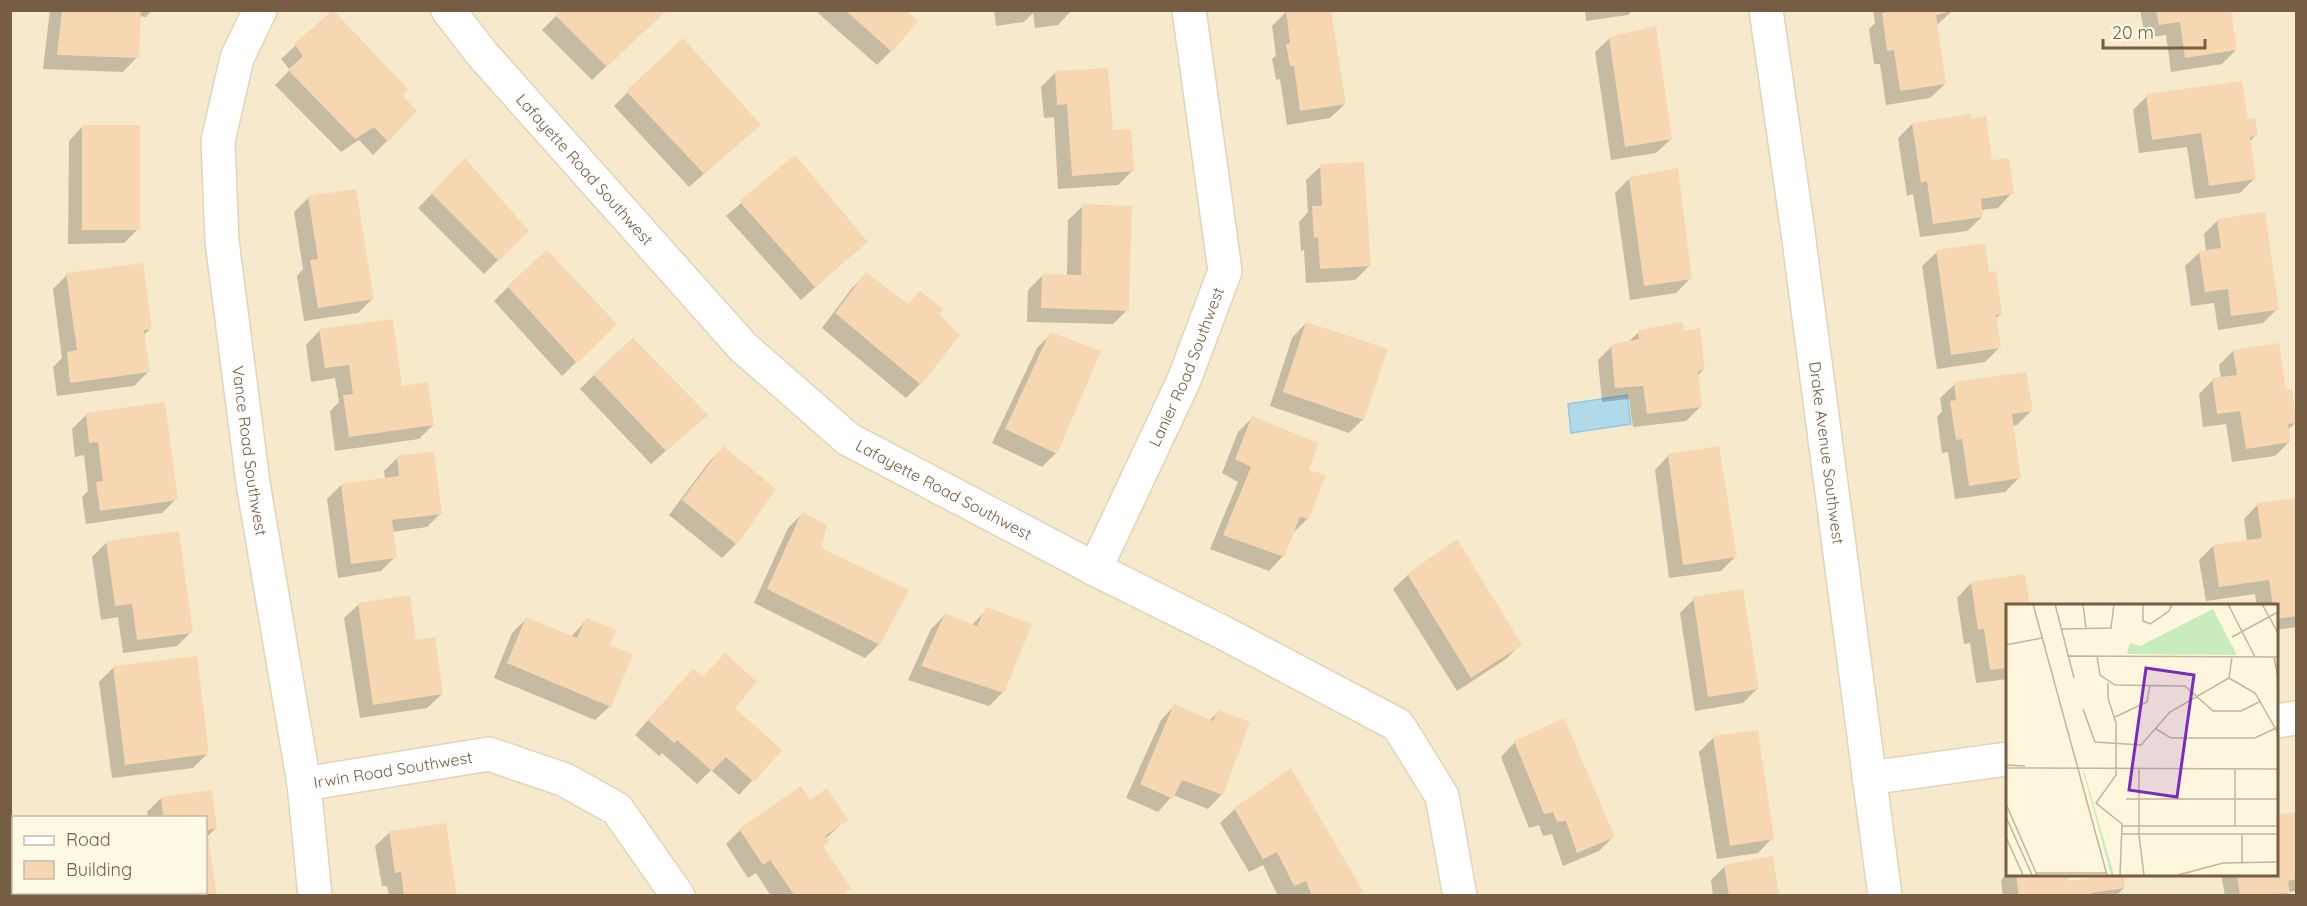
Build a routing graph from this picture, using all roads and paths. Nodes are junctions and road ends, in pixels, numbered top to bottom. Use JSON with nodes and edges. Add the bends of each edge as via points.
{"nodes":[{"id":1,"x":260,"y":10,"type":"edge"},
{"id":2,"x":448,"y":10,"type":"edge"},
{"id":3,"x":1189,"y":10,"type":"edge"},
{"id":4,"x":1766,"y":10,"type":"edge"},
{"id":5,"x":1095,"y":569,"type":"junction"},
{"id":6,"x":2296,"y":718,"type":"edge"},
{"id":7,"x":2277,"y":721,"type":"edge"},
{"id":8,"x":2006,"y":759,"type":"edge"},
{"id":9,"x":1869,"y":778,"type":"junction"},
{"id":10,"x":304,"y":784,"type":"junction"},
{"id":11,"x":315,"y":896,"type":"edge"},
{"id":12,"x":678,"y":896,"type":"edge"},
{"id":13,"x":1460,"y":896,"type":"edge"},
{"id":14,"x":1885,"y":896,"type":"edge"}],
"edges":[{"from":1,"to":10,"type":"street","name":"Vance Road Southwest","via":[[237,58],[218,141],[222,241],[253,483]]},
{"from":2,"to":5,"type":"street","name":"Lafayette Road Southwest","via":[[743,347],[848,439]]},
{"from":3,"to":5,"type":"street","name":"Lanier Road Southwest","via":[[1225,271],[1184,380]]},
{"from":4,"to":9,"type":"street","name":"Drake Avenue Southwest"},
{"from":5,"to":13,"type":"street","name":"Lafayette Road Southwest","via":[[1398,724],[1442,796]]},
{"from":6,"to":7,"type":"street"},
{"from":8,"to":9,"type":"street"},
{"from":9,"to":14,"type":"street","name":"Drake Avenue Southwest"},
{"from":10,"to":11,"type":"street","name":"Vance Road Southwest"},
{"from":10,"to":12,"type":"street","name":"Irwin Road Southwest","via":[[489,754],[565,780],[617,809]]}]}
